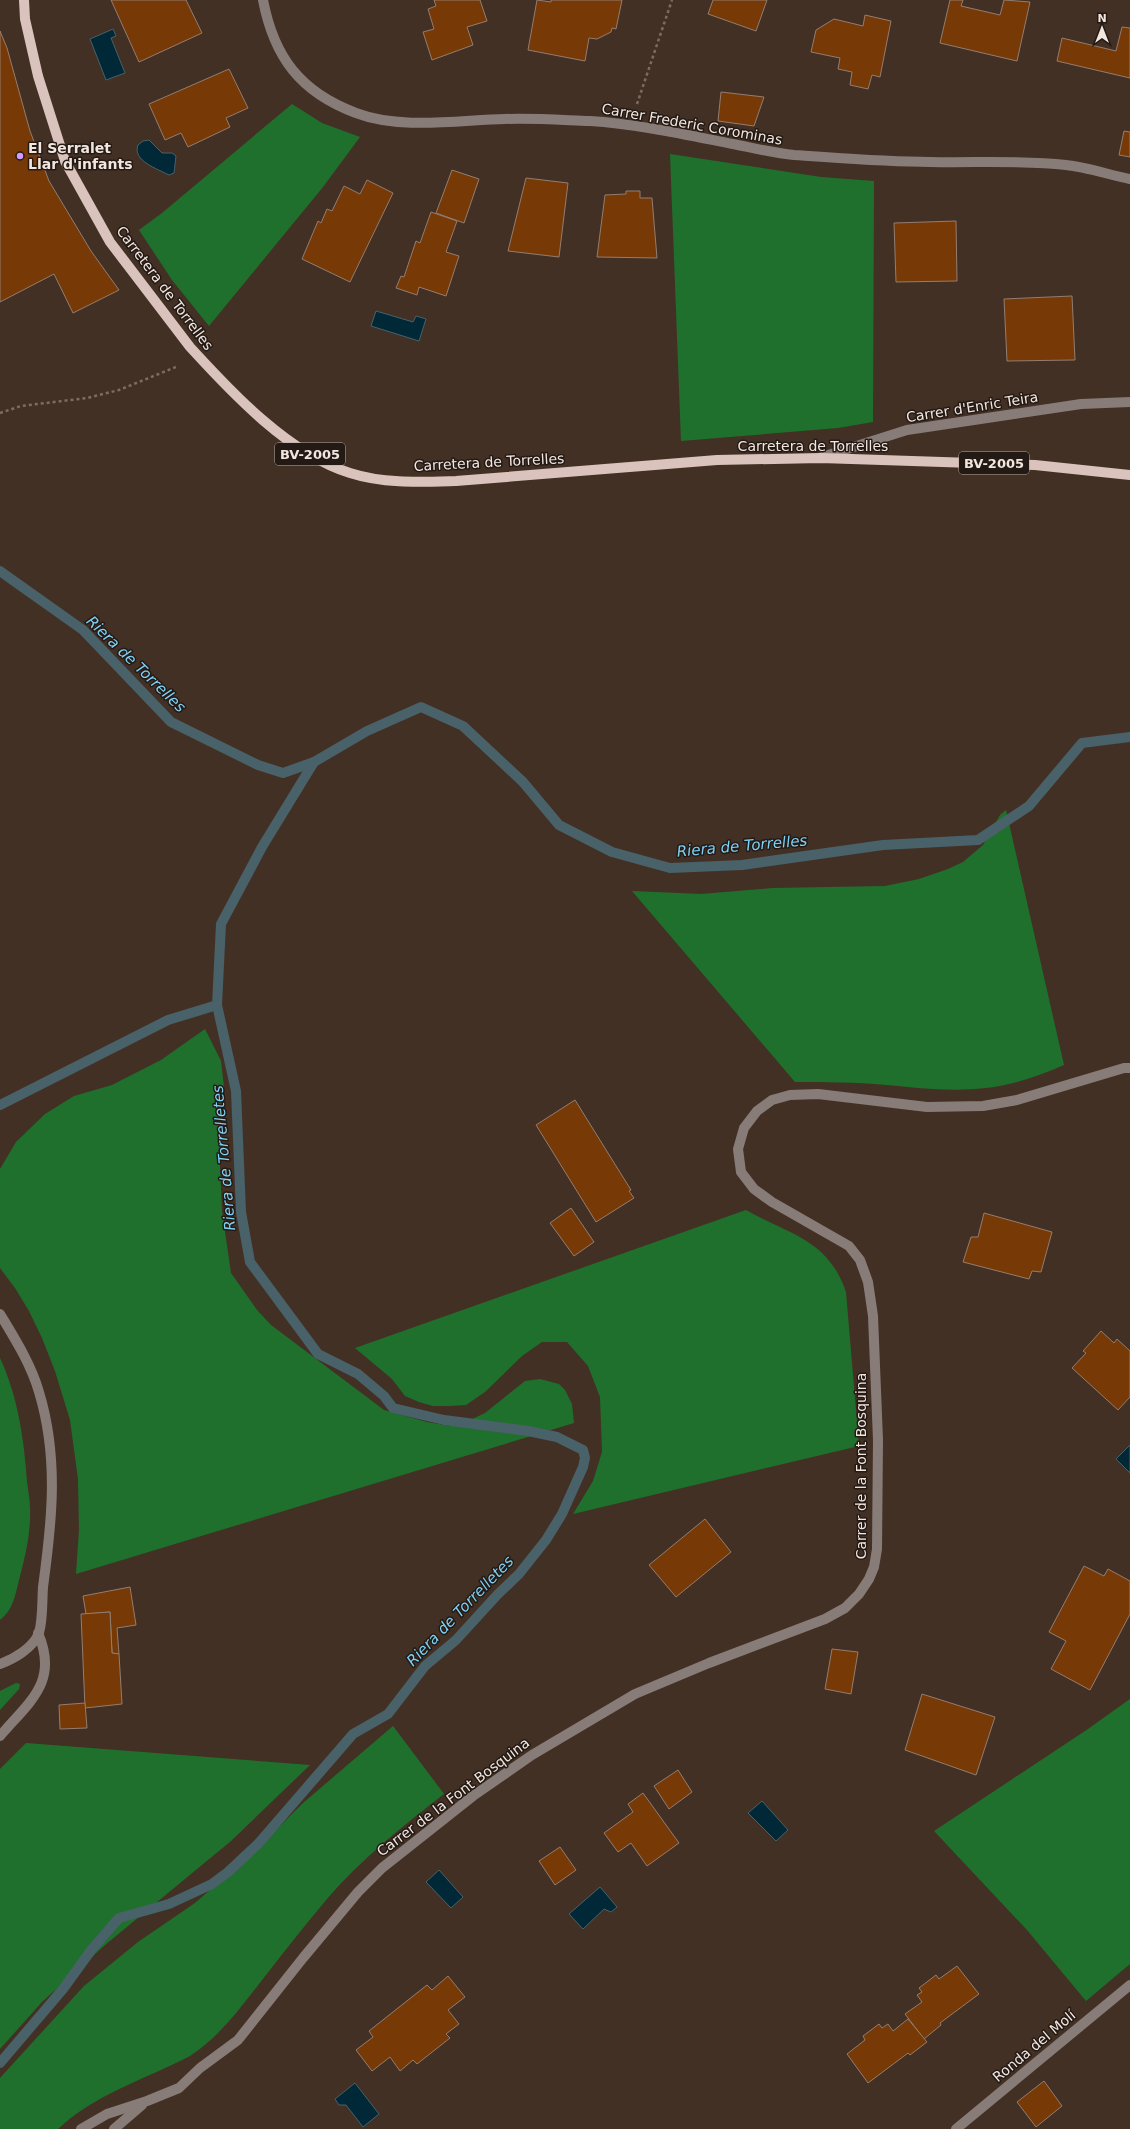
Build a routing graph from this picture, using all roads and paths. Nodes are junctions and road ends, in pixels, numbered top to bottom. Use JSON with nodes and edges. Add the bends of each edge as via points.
{"nodes":[{"id":1,"x":24,"y":0,"type":"edge"},
{"id":2,"x":263,"y":0,"type":"edge"},
{"id":3,"x":672,"y":0,"type":"edge"},
{"id":4,"x":635,"y":109,"type":"dead end"},
{"id":5,"x":1130,"y":179,"type":"edge"},
{"id":6,"x":201,"y":359,"type":"junction"},
{"id":7,"x":1130,"y":402,"type":"edge"},
{"id":8,"x":0,"y":413,"type":"edge"},
{"id":9,"x":821,"y":458,"type":"junction"},
{"id":10,"x":1130,"y":475,"type":"edge"},
{"id":11,"x":1130,"y":1068,"type":"edge"},
{"id":12,"x":0,"y":1314,"type":"edge"},
{"id":13,"x":38,"y":1633,"type":"junction"},
{"id":14,"x":0,"y":1664,"type":"edge"},
{"id":15,"x":0,"y":1736,"type":"edge"},
{"id":16,"x":1130,"y":1985,"type":"edge"},
{"id":17,"x":147,"y":2101,"type":"junction"},
{"id":18,"x":81,"y":2129,"type":"edge"},
{"id":19,"x":114,"y":2129,"type":"edge"},
{"id":20,"x":956,"y":2129,"type":"edge"}],
"edges":[{"from":1,"to":6,"type":"main road","name":"Carretera de Torrelles","number":"BV-2005","via":[[25,19],[38,76],[65,161],[110,242]]},
{"from":2,"to":5,"type":"street","name":"Carrer Frederic Corominas","via":[[268,26],[277,48],[294,74],[332,103],[358,114],[387,121],[593,121],[781,153],[926,162],[1040,162],[1069,165]]},
{"from":3,"to":4,"type":"path"},
{"from":6,"to":8,"type":"path","via":[[119,390],[87,398],[27,404]]},
{"from":6,"to":9,"type":"main road","name":"Carretera de Torrelles","number":"BV-2005","via":[[264,421],[300,448],[325,463],[350,473],[383,480],[456,481],[717,460]]},
{"from":7,"to":9,"type":"street","name":"Carrer d'Enric Teira","via":[[1081,404],[907,430]]},
{"from":9,"to":10,"type":"main road","name":"Carretera de Torrelles","number":"BV-2005","via":[[1035,465]]},
{"from":11,"to":17,"type":"street","name":"Carrer de la Font Bosquina","via":[[1017,1100],[983,1106],[927,1107],[818,1094],[772,1100],[757,1111],[744,1128],[738,1148],[741,1172],[754,1189],[772,1202],[849,1246],[860,1260],[868,1282],[873,1324],[878,1440],[877,1549],[869,1579],[845,1608],[825,1619],[635,1694],[532,1755],[473,1796],[382,1868],[358,1892],[238,2040],[200,2068],[179,2088]]},
{"from":12,"to":13,"type":"street","via":[[21,1348],[39,1392],[49,1439],[53,1474],[52,1514]]},
{"from":13,"to":14,"type":"street","via":[[18,1657]]},
{"from":13,"to":15,"type":"street","via":[[45,1650],[46,1665],[40,1688]]},
{"from":16,"to":20,"type":"street","name":"Ronda del Molí"},
{"from":17,"to":18,"type":"street","via":[[107,2114]]},
{"from":17,"to":19,"type":"street"}]}
